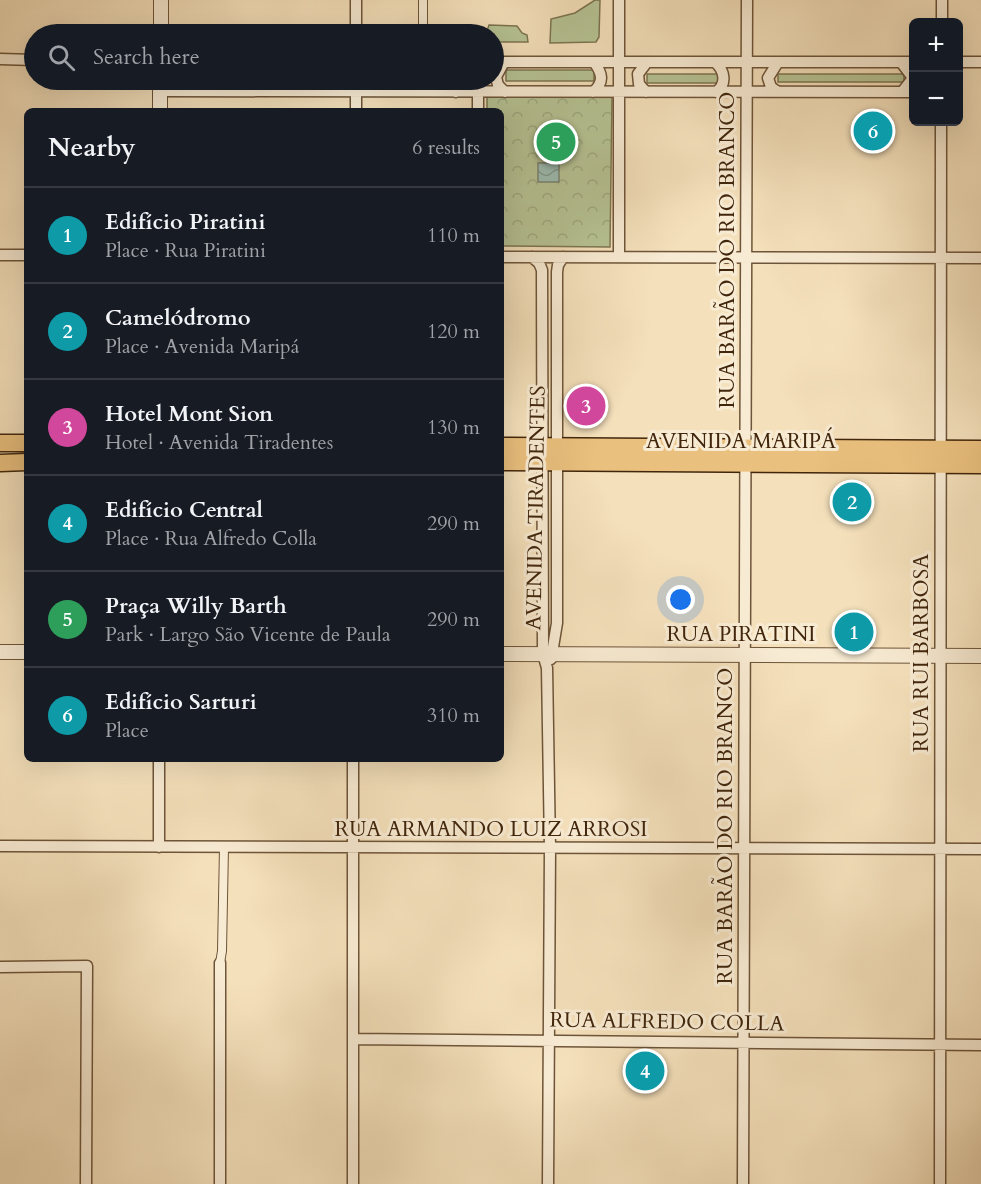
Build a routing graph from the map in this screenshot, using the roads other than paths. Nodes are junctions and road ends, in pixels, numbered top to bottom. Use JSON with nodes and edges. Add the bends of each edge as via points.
{"nodes":[{"id":1,"x":160,"y":0,"type":"edge"},
{"id":2,"x":356,"y":0,"type":"edge"},
{"id":3,"x":423,"y":0,"type":"edge"},
{"id":4,"x":619,"y":0,"type":"edge"},
{"id":5,"x":747,"y":0,"type":"edge"},
{"id":6,"x":942,"y":0,"type":"edge"},
{"id":7,"x":942,"y":18,"type":"edge"},
{"id":8,"x":160,"y":24,"type":"edge"},
{"id":9,"x":356,"y":24,"type":"edge"},
{"id":10,"x":423,"y":24,"type":"edge"},
{"id":11,"x":0,"y":59,"type":"edge"},
{"id":12,"x":24,"y":60,"type":"edge"},
{"id":13,"x":504,"y":62,"type":"edge"},
{"id":14,"x":594,"y":62,"type":"junction"},
{"id":15,"x":619,"y":62,"type":"junction"},
{"id":16,"x":647,"y":62,"type":"junction"},
{"id":17,"x":715,"y":62,"type":"junction"},
{"id":18,"x":746,"y":62,"type":"junction"},
{"id":19,"x":778,"y":62,"type":"junction"},
{"id":20,"x":902,"y":62,"type":"junction"},
{"id":21,"x":909,"y":62,"type":"edge"},
{"id":22,"x":963,"y":62,"type":"edge"},
{"id":23,"x":981,"y":62,"type":"edge"},
{"id":24,"x":160,"y":90,"type":"edge"},
{"id":25,"x":185,"y":90,"type":"edge"},
{"id":26,"x":190,"y":91,"type":"joint"},
{"id":27,"x":324,"y":91,"type":"joint"},
{"id":28,"x":356,"y":92,"type":"junction"},
{"id":29,"x":385,"y":92,"type":"joint"},
{"id":30,"x":456,"y":92,"type":"joint"},
{"id":31,"x":477,"y":92,"type":"junction"},
{"id":32,"x":504,"y":92,"type":"joint"},
{"id":33,"x":593,"y":92,"type":"junction"},
{"id":34,"x":619,"y":92,"type":"junction"},
{"id":35,"x":646,"y":92,"type":"junction"},
{"id":36,"x":716,"y":92,"type":"junction"},
{"id":37,"x":746,"y":92,"type":"junction"},
{"id":38,"x":778,"y":92,"type":"junction"},
{"id":39,"x":908,"y":92,"type":"edge"},
{"id":40,"x":160,"y":108,"type":"edge"},
{"id":41,"x":356,"y":108,"type":"edge"},
{"id":42,"x":478,"y":108,"type":"edge"},
{"id":43,"x":941,"y":126,"type":"edge"},
{"id":44,"x":0,"y":255,"type":"edge"},
{"id":45,"x":24,"y":255,"type":"edge"},
{"id":46,"x":504,"y":257,"type":"edge"},
{"id":47,"x":532,"y":257,"type":"junction"},
{"id":48,"x":563,"y":257,"type":"junction"},
{"id":49,"x":619,"y":257,"type":"junction"},
{"id":50,"x":745,"y":257,"type":"junction"},
{"id":51,"x":941,"y":258,"type":"junction"},
{"id":52,"x":981,"y":258,"type":"edge"},
{"id":53,"x":542,"y":279,"type":"junction"},
{"id":54,"x":557,"y":279,"type":"junction"},
{"id":55,"x":542,"y":413,"type":"junction"},
{"id":56,"x":557,"y":413,"type":"junction"},
{"id":57,"x":0,"y":443,"type":"edge"},
{"id":58,"x":24,"y":443,"type":"edge"},
{"id":59,"x":981,"y":449,"type":"edge"},
{"id":60,"x":509,"y":454,"type":"edge"},
{"id":61,"x":549,"y":454,"type":"junction"},
{"id":62,"x":747,"y":456,"type":"junction"},
{"id":63,"x":940,"y":457,"type":"junction"},
{"id":64,"x":0,"y":462,"type":"edge"},
{"id":65,"x":24,"y":462,"type":"edge"},
{"id":66,"x":981,"y":465,"type":"edge"},
{"id":67,"x":542,"y":490,"type":"junction"},
{"id":68,"x":557,"y":491,"type":"junction"},
{"id":69,"x":557,"y":623,"type":"junction"},
{"id":70,"x":542,"y":624,"type":"junction"},
{"id":71,"x":0,"y":652,"type":"edge"},
{"id":72,"x":24,"y":652,"type":"edge"},
{"id":73,"x":504,"y":654,"type":"edge"},
{"id":74,"x":547,"y":655,"type":"junction"},
{"id":75,"x":744,"y":655,"type":"junction"},
{"id":76,"x":940,"y":656,"type":"junction"},
{"id":77,"x":981,"y":656,"type":"edge"},
{"id":78,"x":159,"y":762,"type":"edge"},
{"id":79,"x":353,"y":762,"type":"edge"},
{"id":80,"x":0,"y":846,"type":"edge"},
{"id":81,"x":159,"y":847,"type":"junction"},
{"id":82,"x":224,"y":847,"type":"junction"},
{"id":83,"x":550,"y":848,"type":"junction"},
{"id":84,"x":352,"y":849,"type":"junction"},
{"id":85,"x":744,"y":849,"type":"junction"},
{"id":86,"x":941,"y":849,"type":"junction"},
{"id":87,"x":981,"y":849,"type":"edge"},
{"id":88,"x":220,"y":963,"type":"joint"},
{"id":89,"x":0,"y":967,"type":"edge"},
{"id":90,"x":353,"y":1039,"type":"junction"},
{"id":91,"x":549,"y":1040,"type":"junction"},
{"id":92,"x":744,"y":1042,"type":"junction"},
{"id":93,"x":940,"y":1044,"type":"junction"},
{"id":94,"x":981,"y":1045,"type":"edge"},
{"id":95,"x":86,"y":1184,"type":"edge"},
{"id":96,"x":220,"y":1184,"type":"edge"},
{"id":97,"x":353,"y":1184,"type":"edge"},
{"id":98,"x":548,"y":1184,"type":"edge"},
{"id":99,"x":743,"y":1184,"type":"edge"},
{"id":100,"x":940,"y":1184,"type":"edge"}],
"edges":[{"from":1,"to":8,"type":"street"},
{"from":2,"to":9,"type":"street"},
{"from":3,"to":10,"type":"street"},
{"from":4,"to":15,"type":"street"},
{"from":5,"to":18,"type":"street","name":"RUA BARÃO DO RIO BRANCO"},
{"from":6,"to":7,"type":"street"},
{"from":11,"to":12,"type":"street"},
{"from":13,"to":14,"type":"street"},
{"from":14,"to":15,"type":"street"},
{"from":14,"to":33,"type":"street","via":[[602,76]]},
{"from":15,"to":16,"type":"street"},
{"from":15,"to":34,"type":"street"},
{"from":16,"to":17,"type":"street"},
{"from":16,"to":35,"type":"street","via":[[638,74],[639,84]]},
{"from":17,"to":18,"type":"street"},
{"from":17,"to":36,"type":"street","via":[[722,70],[723,80]]},
{"from":18,"to":19,"type":"street"},
{"from":18,"to":37,"type":"street","name":"RUA BARÃO DO RIO BRANCO"},
{"from":19,"to":20,"type":"street"},
{"from":19,"to":38,"type":"street","via":[[768,78]]},
{"from":20,"to":21,"type":"street"},
{"from":20,"to":39,"type":"street","via":[[913,78]]},
{"from":22,"to":23,"type":"street"},
{"from":24,"to":40,"type":"street"},
{"from":25,"to":26,"type":"street"},
{"from":26,"to":27,"type":"street"},
{"from":27,"to":28,"type":"street"},
{"from":28,"to":29,"type":"street"},
{"from":28,"to":41,"type":"street"},
{"from":29,"to":30,"type":"street"},
{"from":30,"to":31,"type":"street"},
{"from":31,"to":32,"type":"street"},
{"from":31,"to":42,"type":"street"},
{"from":32,"to":33,"type":"street"},
{"from":33,"to":34,"type":"street"},
{"from":34,"to":35,"type":"street"},
{"from":34,"to":49,"type":"street"},
{"from":35,"to":36,"type":"street"},
{"from":36,"to":37,"type":"street"},
{"from":37,"to":38,"type":"street"},
{"from":37,"to":50,"type":"street","name":"RUA BARÃO DO RIO BRANCO"},
{"from":38,"to":39,"type":"street"},
{"from":43,"to":51,"type":"street","name":"RUA RUI BARBOSA"},
{"from":44,"to":45,"type":"street"},
{"from":46,"to":47,"type":"street"},
{"from":47,"to":48,"type":"street"},
{"from":47,"to":53,"type":"street","name":"AVENIDA TIRADENTES","via":[[539,263]]},
{"from":48,"to":49,"type":"street"},
{"from":48,"to":54,"type":"street","name":"AVENIDA TIRADENTES"},
{"from":49,"to":50,"type":"street"},
{"from":50,"to":51,"type":"street"},
{"from":50,"to":62,"type":"street","name":"RUA BARÃO DO RIO BRANCO"},
{"from":51,"to":52,"type":"street"},
{"from":51,"to":63,"type":"street","name":"RUA RUI BARBOSA"},
{"from":53,"to":54,"type":"street","via":[[548,275]]},
{"from":53,"to":55,"type":"street","name":"AVENIDA TIRADENTES"},
{"from":54,"to":56,"type":"street","name":"AVENIDA TIRADENTES"},
{"from":55,"to":56,"type":"street","via":[[550,422]]},
{"from":55,"to":61,"type":"street","name":"AVENIDA TIRADENTES"},
{"from":56,"to":61,"type":"street","name":"AVENIDA TIRADENTES"},
{"from":57,"to":58,"type":"main road"},
{"from":59,"to":63,"type":"main road","name":"AVENIDA MARIPÁ"},
{"from":60,"to":61,"type":"main road","name":"AVENIDA MARIPÁ"},
{"from":61,"to":62,"type":"main road","name":"AVENIDA MARIPÁ"},
{"from":61,"to":67,"type":"street","name":"AVENIDA TIRADENTES"},
{"from":61,"to":68,"type":"street","name":"AVENIDA TIRADENTES"},
{"from":62,"to":63,"type":"main road","name":"AVENIDA MARIPÁ"},
{"from":62,"to":75,"type":"street","name":"RUA BARÃO DO RIO BRANCO"},
{"from":63,"to":66,"type":"main road","name":"AVENIDA MARIPÁ"},
{"from":63,"to":76,"type":"street","name":"RUA RUI BARBOSA"},
{"from":64,"to":65,"type":"main road"},
{"from":67,"to":68,"type":"street","via":[[548,485]]},
{"from":67,"to":70,"type":"street","name":"AVENIDA TIRADENTES"},
{"from":68,"to":69,"type":"street","name":"AVENIDA TIRADENTES"},
{"from":69,"to":70,"type":"street","via":[[549,628]]},
{"from":69,"to":74,"type":"street","name":"AVENIDA TIRADENTES"},
{"from":70,"to":74,"type":"street","name":"AVENIDA TIRADENTES"},
{"from":71,"to":72,"type":"street"},
{"from":73,"to":74,"type":"street","name":"RUA PIRATINI"},
{"from":74,"to":75,"type":"street","name":"RUA PIRATINI"},
{"from":74,"to":83,"type":"street","name":"AVENIDA TIRADENTES"},
{"from":75,"to":76,"type":"street","name":"RUA PIRATINI"},
{"from":75,"to":85,"type":"street","name":"RUA BARÃO DO RIO BRANCO"},
{"from":76,"to":77,"type":"street","name":"RUA PIRATINI"},
{"from":76,"to":86,"type":"street","name":"RUA RUI BARBOSA"},
{"from":78,"to":81,"type":"street"},
{"from":79,"to":84,"type":"street"},
{"from":80,"to":81,"type":"street","name":"RUA ARMANDO LUIZ ARROSI"},
{"from":81,"to":82,"type":"street","name":"RUA ARMANDO LUIZ ARROSI"},
{"from":82,"to":84,"type":"street","name":"RUA ARMANDO LUIZ ARROSI"},
{"from":82,"to":88,"type":"street"},
{"from":83,"to":84,"type":"street","name":"RUA ARMANDO LUIZ ARROSI"},
{"from":83,"to":85,"type":"street","name":"RUA ARMANDO LUIZ ARROSI"},
{"from":83,"to":91,"type":"street"},
{"from":84,"to":90,"type":"street"},
{"from":85,"to":86,"type":"street","name":"RUA ARMANDO LUIZ ARROSI"},
{"from":85,"to":92,"type":"street","name":"RUA BARÃO DO RIO BRANCO"},
{"from":86,"to":87,"type":"street","name":"RUA ARMANDO LUIZ ARROSI"},
{"from":86,"to":93,"type":"street","name":"RUA RUI BARBOSA"},
{"from":88,"to":96,"type":"street"},
{"from":89,"to":95,"type":"street","via":[[87,966]]},
{"from":90,"to":91,"type":"street","name":"RUA ALFREDO COLLA"},
{"from":90,"to":97,"type":"street"},
{"from":91,"to":92,"type":"street","name":"RUA ALFREDO COLLA"},
{"from":91,"to":98,"type":"street"},
{"from":92,"to":93,"type":"street","name":"RUA ALFREDO COLLA"},
{"from":92,"to":99,"type":"street","name":"RUA BARÃO DO RIO BRANCO"},
{"from":93,"to":94,"type":"street","name":"RUA ALFREDO COLLA"},
{"from":93,"to":100,"type":"street","name":"RUA RUI BARBOSA"}]}
